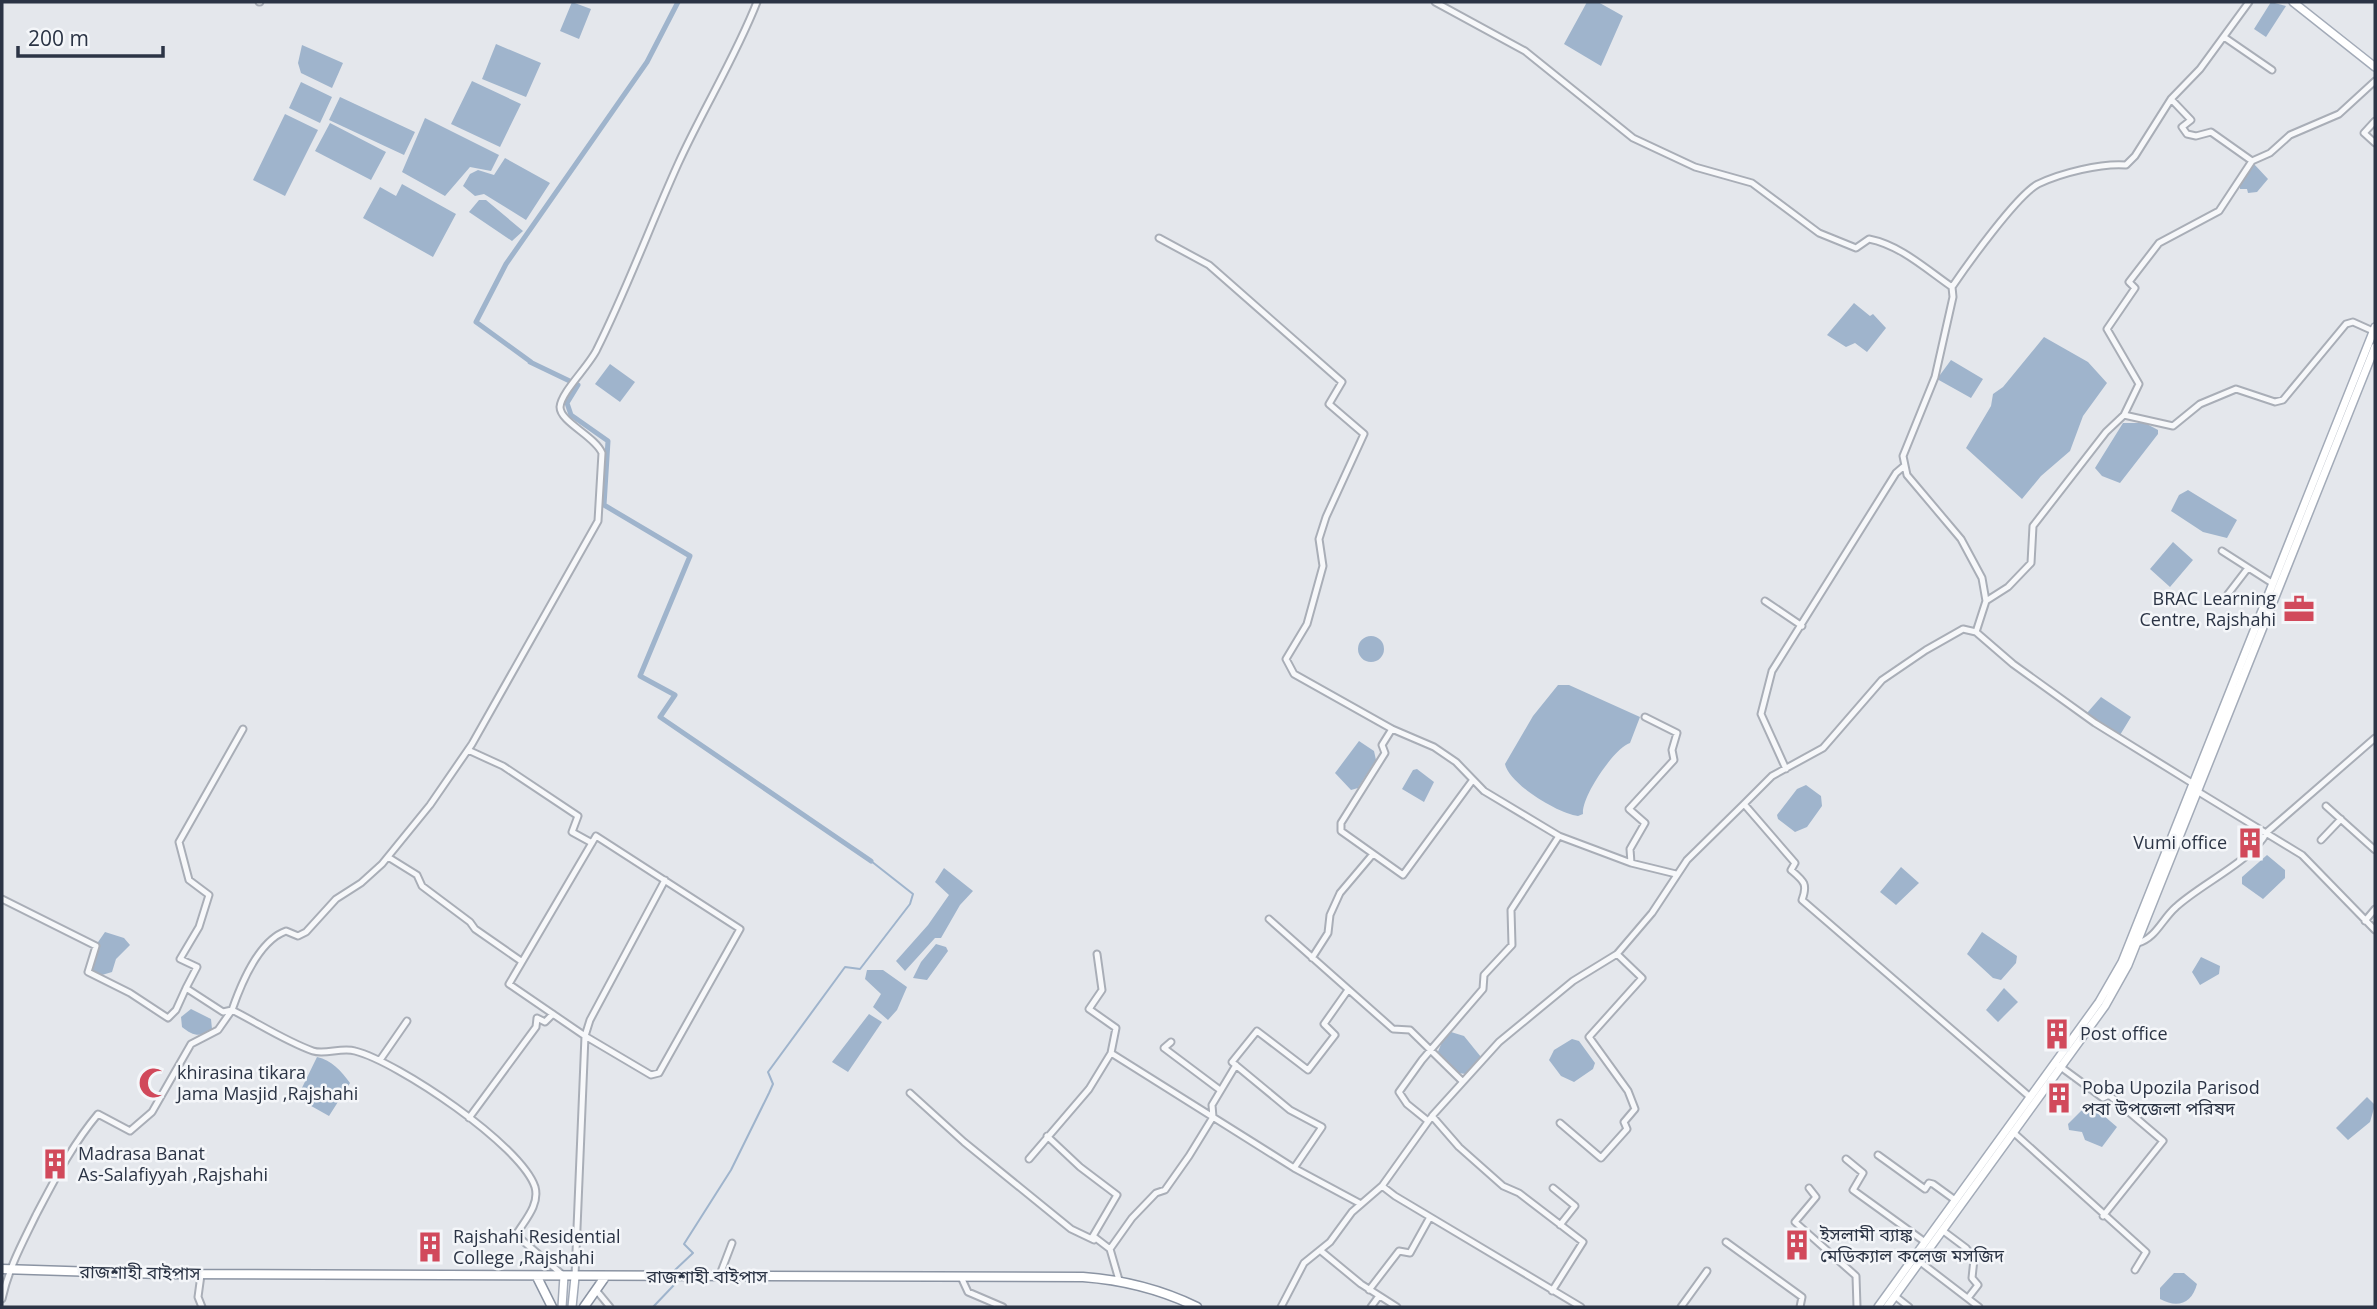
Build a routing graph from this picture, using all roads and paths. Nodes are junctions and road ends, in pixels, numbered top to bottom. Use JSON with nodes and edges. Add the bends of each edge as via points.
{"nodes":[{"id":1,"x":757,"y":2,"type":"edge"},
{"id":2,"x":1435,"y":2,"type":"edge"},
{"id":3,"x":2249,"y":2,"type":"edge"},
{"id":4,"x":2293,"y":2,"type":"edge"},
{"id":5,"x":2224,"y":37,"type":"junction"},
{"id":6,"x":2375,"y":67,"type":"edge"},
{"id":7,"x":2272,"y":70,"type":"dead end"},
{"id":8,"x":2375,"y":81,"type":"edge"},
{"id":9,"x":2171,"y":99,"type":"junction"},
{"id":10,"x":2375,"y":121,"type":"edge"},
{"id":11,"x":2375,"y":143,"type":"edge"},
{"id":12,"x":2252,"y":161,"type":"junction"},
{"id":13,"x":1159,"y":238,"type":"dead end"},
{"id":14,"x":1952,"y":287,"type":"junction"},
{"id":15,"x":2374,"y":329,"type":"edge"},
{"id":16,"x":2375,"y":347,"type":"edge"},
{"id":17,"x":2124,"y":415,"type":"junction"},
{"id":18,"x":1903,"y":467,"type":"junction"},
{"id":19,"x":2222,"y":551,"type":"dead end"},
{"id":20,"x":2248,"y":568,"type":"junction"},
{"id":21,"x":2272,"y":583,"type":"junction"},
{"id":22,"x":2228,"y":594,"type":"dead end"},
{"id":23,"x":1765,"y":601,"type":"dead end"},
{"id":24,"x":1986,"y":601,"type":"junction"},
{"id":25,"x":1801,"y":626,"type":"junction"},
{"id":26,"x":1976,"y":632,"type":"junction"},
{"id":27,"x":1645,"y":716,"type":"dead end"},
{"id":28,"x":243,"y":729,"type":"dead end"},
{"id":29,"x":1392,"y":729,"type":"junction"},
{"id":30,"x":2375,"y":738,"type":"edge"},
{"id":31,"x":2212,"y":743,"type":"junction"},
{"id":32,"x":468,"y":750,"type":"junction"},
{"id":33,"x":1786,"y":769,"type":"junction"},
{"id":34,"x":1472,"y":781,"type":"junction"},
{"id":35,"x":2192,"y":783,"type":"junction"},
{"id":36,"x":2197,"y":792,"type":"junction"},
{"id":37,"x":1744,"y":804,"type":"junction"},
{"id":38,"x":2326,"y":806,"type":"dead end"},
{"id":39,"x":2340,"y":818,"type":"junction"},
{"id":40,"x":2267,"y":832,"type":"junction"},
{"id":41,"x":1559,"y":836,"type":"junction"},
{"id":42,"x":2175,"y":837,"type":"junction"},
{"id":43,"x":2321,"y":840,"type":"dead end"},
{"id":44,"x":592,"y":843,"type":"junction"},
{"id":45,"x":2375,"y":850,"type":"edge"},
{"id":46,"x":1373,"y":854,"type":"junction"},
{"id":47,"x":388,"y":857,"type":"junction"},
{"id":48,"x":1631,"y":863,"type":"junction"},
{"id":49,"x":1676,"y":874,"type":"junction"},
{"id":50,"x":665,"y":880,"type":"junction"},
{"id":51,"x":2,"y":899,"type":"edge"},
{"id":52,"x":2375,"y":909,"type":"edge"},
{"id":53,"x":1269,"y":919,"type":"dead end"},
{"id":54,"x":2365,"y":921,"type":"junction"},
{"id":55,"x":2375,"y":930,"type":"edge"},
{"id":56,"x":2138,"y":943,"type":"junction"},
{"id":57,"x":1097,"y":954,"type":"dead end"},
{"id":58,"x":1617,"y":954,"type":"junction"},
{"id":59,"x":1312,"y":958,"type":"junction"},
{"id":60,"x":522,"y":961,"type":"junction"},
{"id":61,"x":186,"y":988,"type":"junction"},
{"id":62,"x":1348,"y":990,"type":"junction"},
{"id":63,"x":232,"y":1010,"type":"junction"},
{"id":64,"x":553,"y":1014,"type":"junction"},
{"id":65,"x":407,"y":1021,"type":"dead end"},
{"id":66,"x":585,"y":1036,"type":"junction"},
{"id":67,"x":1171,"y":1042,"type":"dead end"},
{"id":68,"x":1430,"y":1052,"type":"junction"},
{"id":69,"x":1111,"y":1053,"type":"junction"},
{"id":70,"x":380,"y":1060,"type":"junction"},
{"id":71,"x":1236,"y":1065,"type":"junction"},
{"id":72,"x":2058,"y":1065,"type":"junction"},
{"id":73,"x":1462,"y":1081,"type":"junction"},
{"id":74,"x":1220,"y":1090,"type":"junction"},
{"id":75,"x":910,"y":1093,"type":"dead end"},
{"id":76,"x":2030,"y":1097,"type":"junction"},
{"id":77,"x":1213,"y":1117,"type":"junction"},
{"id":78,"x":469,"y":1118,"type":"junction"},
{"id":79,"x":1430,"y":1119,"type":"junction"},
{"id":80,"x":1560,"y":1123,"type":"dead end"},
{"id":81,"x":2013,"y":1132,"type":"junction"},
{"id":82,"x":1047,"y":1136,"type":"junction"},
{"id":83,"x":1878,"y":1155,"type":"dead end"},
{"id":84,"x":1029,"y":1159,"type":"dead end"},
{"id":85,"x":1846,"y":1159,"type":"dead end"},
{"id":86,"x":1294,"y":1168,"type":"junction"},
{"id":87,"x":1382,"y":1186,"type":"junction"},
{"id":88,"x":1553,"y":1188,"type":"dead end"},
{"id":89,"x":1809,"y":1188,"type":"dead end"},
{"id":90,"x":1955,"y":1200,"type":"junction"},
{"id":91,"x":1361,"y":1204,"type":"junction"},
{"id":92,"x":2103,"y":1216,"type":"junction"},
{"id":93,"x":1430,"y":1217,"type":"junction"},
{"id":94,"x":1560,"y":1225,"type":"junction"},
{"id":95,"x":1942,"y":1230,"type":"junction"},
{"id":96,"x":1094,"y":1240,"type":"junction"},
{"id":97,"x":1726,"y":1241,"type":"dead end"},
{"id":98,"x":1925,"y":1242,"type":"junction"},
{"id":99,"x":732,"y":1243,"type":"dead end"},
{"id":100,"x":1110,"y":1249,"type":"junction"},
{"id":101,"x":1321,"y":1251,"type":"junction"},
{"id":102,"x":1919,"y":1262,"type":"junction"},
{"id":103,"x":5,"y":1270,"type":"edge"},
{"id":104,"x":2135,"y":1270,"type":"dead end"},
{"id":105,"x":1707,"y":1272,"type":"dead end"},
{"id":106,"x":201,"y":1275,"type":"junction"},
{"id":107,"x":564,"y":1276,"type":"junction"},
{"id":108,"x":961,"y":1276,"type":"junction"},
{"id":109,"x":537,"y":1277,"type":"junction"},
{"id":110,"x":575,"y":1277,"type":"junction"},
{"id":111,"x":605,"y":1277,"type":"junction"},
{"id":112,"x":719,"y":1277,"type":"junction"},
{"id":113,"x":1119,"y":1280,"type":"junction"},
{"id":114,"x":596,"y":1290,"type":"junction"},
{"id":115,"x":1369,"y":1290,"type":"junction"},
{"id":116,"x":1552,"y":1291,"type":"junction"},
{"id":117,"x":1379,"y":1296,"type":"junction"},
{"id":118,"x":1895,"y":1296,"type":"junction"},
{"id":119,"x":1968,"y":1298,"type":"junction"},
{"id":120,"x":2,"y":1299,"type":"edge"},
{"id":121,"x":202,"y":1307,"type":"edge"},
{"id":122,"x":552,"y":1307,"type":"edge"},
{"id":123,"x":562,"y":1307,"type":"edge"},
{"id":124,"x":572,"y":1307,"type":"edge"},
{"id":125,"x":584,"y":1307,"type":"edge"},
{"id":126,"x":610,"y":1307,"type":"edge"},
{"id":127,"x":1003,"y":1307,"type":"edge"},
{"id":128,"x":1197,"y":1307,"type":"edge"},
{"id":129,"x":1281,"y":1307,"type":"edge"},
{"id":130,"x":1371,"y":1307,"type":"edge"},
{"id":131,"x":1397,"y":1307,"type":"edge"},
{"id":132,"x":1581,"y":1307,"type":"edge"},
{"id":133,"x":1681,"y":1307,"type":"edge"},
{"id":134,"x":1800,"y":1307,"type":"edge"},
{"id":135,"x":1857,"y":1307,"type":"edge"},
{"id":136,"x":1878,"y":1307,"type":"edge"},
{"id":137,"x":1887,"y":1307,"type":"edge"},
{"id":138,"x":1909,"y":1307,"type":"edge"},
{"id":139,"x":1979,"y":1307,"type":"edge"}],
"edges":[{"from":1,"to":32,"type":"street","via":[[678,164],[594,356],[562,400],[561,413],[566,420],[590,437],[602,453],[598,521]]},
{"from":2,"to":14,"type":"street","via":[[1525,51],[1633,138],[1695,167],[1752,183],[1819,233],[1848,247],[1879,240]]},
{"from":3,"to":5,"type":"street"},
{"from":4,"to":6,"type":"main road"},
{"from":5,"to":7,"type":"street"},
{"from":5,"to":9,"type":"street"},
{"from":8,"to":12,"type":"street","via":[[2339,114],[2290,135],[2270,153]]},
{"from":9,"to":12,"type":"street","via":[[2191,120],[2182,127],[2187,134],[2211,132]]},
{"from":9,"to":14,"type":"street","via":[[2126,165],[2102,163],[2036,184],[1993,231]]},
{"from":10,"to":11,"type":"street","via":[[2364,133]]},
{"from":12,"to":17,"type":"street","via":[[2219,211],[2159,243],[2129,282],[2135,288],[2107,329],[2139,384]]},
{"from":13,"to":29,"type":"street","via":[[1209,265],[1342,382],[1329,404],[1364,434],[1326,517],[1320,539],[1323,566],[1307,624],[1286,659],[1294,674],[1314,688]]},
{"from":14,"to":18,"type":"street","via":[[1935,377],[1903,456]]},
{"from":15,"to":17,"type":"street","via":[[2346,324],[2283,400],[2275,402],[2236,389],[2200,404],[2173,426]]},
{"from":15,"to":21,"type":"main road"},
{"from":16,"to":31,"type":"main road"},
{"from":17,"to":24,"type":"street","via":[[2033,526],[2031,563]]},
{"from":18,"to":24,"type":"street","via":[[1961,539],[1982,578]]},
{"from":18,"to":25,"type":"street"},
{"from":19,"to":20,"type":"street"},
{"from":20,"to":21,"type":"street"},
{"from":20,"to":22,"type":"street"},
{"from":21,"to":31,"type":"main road"},
{"from":23,"to":25,"type":"street"},
{"from":24,"to":26,"type":"street"},
{"from":25,"to":33,"type":"street","via":[[1772,671],[1761,714]]},
{"from":26,"to":33,"type":"street","via":[[1963,629],[1896,668],[1835,738]]},
{"from":26,"to":35,"type":"street","via":[[2095,723]]},
{"from":27,"to":48,"type":"street","via":[[1677,733],[1674,760],[1629,809],[1645,823],[1630,849]]},
{"from":28,"to":61,"type":"street","via":[[179,842],[189,880],[209,895],[199,927],[180,960],[197,967]]},
{"from":29,"to":34,"type":"street","via":[[1446,754]]},
{"from":29,"to":46,"type":"street","via":[[1382,746],[1385,753],[1341,822],[1341,831]]},
{"from":30,"to":40,"type":"street"},
{"from":31,"to":35,"type":"main road"},
{"from":31,"to":36,"type":"main road"},
{"from":32,"to":44,"type":"street","via":[[503,766],[579,816],[572,832]]},
{"from":32,"to":47,"type":"street"},
{"from":33,"to":37,"type":"street","via":[[1772,776]]},
{"from":34,"to":41,"type":"street"},
{"from":34,"to":46,"type":"street","via":[[1403,875]]},
{"from":35,"to":42,"type":"main road"},
{"from":36,"to":40,"type":"street"},
{"from":36,"to":42,"type":"main road"},
{"from":37,"to":49,"type":"street"},
{"from":37,"to":76,"type":"street","via":[[1795,863],[1791,870],[1807,889],[1802,900]]},
{"from":38,"to":39,"type":"street"},
{"from":39,"to":43,"type":"street"},
{"from":39,"to":45,"type":"street"},
{"from":40,"to":54,"type":"street","via":[[2302,855]]},
{"from":40,"to":56,"type":"street","via":[[2260,846],[2196,888],[2148,940]]},
{"from":41,"to":48,"type":"street"},
{"from":41,"to":68,"type":"street","via":[[1511,910],[1512,945],[1484,975],[1483,989]]},
{"from":42,"to":56,"type":"main road"},
{"from":42,"to":72,"type":"main road","via":[[2122,962]]},
{"from":44,"to":50,"type":"street","via":[[596,836]]},
{"from":44,"to":60,"type":"street"},
{"from":46,"to":59,"type":"street","via":[[1340,893],[1328,933]]},
{"from":47,"to":60,"type":"street","via":[[417,875],[422,886]]},
{"from":47,"to":63,"type":"street","via":[[336,899],[306,932],[298,936],[286,931],[272,940],[242,983]]},
{"from":48,"to":49,"type":"street"},
{"from":49,"to":58,"type":"street","via":[[1652,913]]},
{"from":50,"to":66,"type":"street"},
{"from":50,"to":66,"type":"street","via":[[740,929],[659,1073],[651,1075]]},
{"from":51,"to":61,"type":"street","via":[[96,946],[88,972],[168,1018]]},
{"from":52,"to":54,"type":"street"},
{"from":53,"to":59,"type":"street"},
{"from":54,"to":55,"type":"street"},
{"from":56,"to":72,"type":"main road","via":[[2105,1006]]},
{"from":57,"to":69,"type":"street","via":[[1102,990],[1089,1009],[1116,1028]]},
{"from":58,"to":73,"type":"street","via":[[1573,981],[1499,1042]]},
{"from":58,"to":80,"type":"street","via":[[1642,978],[1589,1037],[1628,1091],[1635,1109],[1624,1122],[1627,1129],[1601,1158]]},
{"from":59,"to":62,"type":"street"},
{"from":60,"to":64,"type":"street","via":[[509,984]]},
{"from":61,"to":63,"type":"street","via":[[223,1012]]},
{"from":62,"to":68,"type":"street","via":[[1393,1029],[1410,1030]]},
{"from":62,"to":71,"type":"street","via":[[1324,1024],[1335,1035],[1308,1070],[1256,1031],[1232,1062]]},
{"from":63,"to":70,"type":"street","via":[[315,1052],[353,1050]]},
{"from":63,"to":103,"type":"street","via":[[218,1030],[191,1044],[152,1112],[130,1131],[98,1114],[66,1156]]},
{"from":64,"to":66,"type":"street"},
{"from":64,"to":78,"type":"street","via":[[545,1022],[537,1018],[536,1027]]},
{"from":65,"to":70,"type":"street"},
{"from":66,"to":110,"type":"street"},
{"from":67,"to":74,"type":"street","via":[[1164,1048]]},
{"from":68,"to":73,"type":"street"},
{"from":68,"to":79,"type":"street","via":[[1399,1092],[1407,1104]]},
{"from":69,"to":77,"type":"street"},
{"from":69,"to":82,"type":"street","via":[[1090,1089]]},
{"from":70,"to":78,"type":"street"},
{"from":71,"to":74,"type":"street"},
{"from":71,"to":86,"type":"street","via":[[1290,1110],[1322,1127]]},
{"from":72,"to":76,"type":"main road"},
{"from":72,"to":81,"type":"main road"},
{"from":72,"to":92,"type":"street","via":[[2103,1098],[2109,1095],[2163,1141]]},
{"from":73,"to":79,"type":"street"},
{"from":74,"to":77,"type":"street","via":[[1212,1105]]},
{"from":75,"to":96,"type":"street","via":[[1071,1229]]},
{"from":76,"to":90,"type":"main road"},
{"from":77,"to":86,"type":"street"},
{"from":77,"to":100,"type":"street","via":[[1165,1189],[1156,1193]]},
{"from":78,"to":107,"type":"street","via":[[514,1153],[535,1187],[536,1202],[516,1235]]},
{"from":79,"to":87,"type":"street"},
{"from":79,"to":94,"type":"street","via":[[1483,1169]]},
{"from":81,"to":92,"type":"street"},
{"from":81,"to":95,"type":"main road"},
{"from":82,"to":84,"type":"street"},
{"from":82,"to":96,"type":"street","via":[[1117,1195]]},
{"from":83,"to":90,"type":"street","via":[[1925,1189],[1933,1184]]},
{"from":85,"to":98,"type":"street","via":[[1863,1173],[1853,1189]]},
{"from":86,"to":91,"type":"street"},
{"from":87,"to":91,"type":"street"},
{"from":87,"to":93,"type":"street"},
{"from":88,"to":94,"type":"street","via":[[1575,1206]]},
{"from":89,"to":135,"type":"street","via":[[1816,1197],[1796,1222],[1856,1276]]},
{"from":90,"to":98,"type":"main road"},
{"from":91,"to":101,"type":"street"},
{"from":92,"to":104,"type":"street","via":[[2146,1252]]},
{"from":93,"to":115,"type":"street","via":[[1410,1253],[1399,1251]]},
{"from":93,"to":116,"type":"street"},
{"from":94,"to":116,"type":"street","via":[[1583,1242]]},
{"from":95,"to":102,"type":"main road"},
{"from":95,"to":119,"type":"street","via":[[1974,1259],[1972,1278],[1978,1284]]},
{"from":96,"to":100,"type":"street"},
{"from":97,"to":134,"type":"street","via":[[1802,1297]]},
{"from":98,"to":136,"type":"main road"},
{"from":99,"to":112,"type":"street"},
{"from":100,"to":113,"type":"street"},
{"from":101,"to":115,"type":"street"},
{"from":101,"to":129,"type":"street","via":[[1304,1263]]},
{"from":102,"to":118,"type":"main road"},
{"from":102,"to":119,"type":"street"},
{"from":103,"to":106,"type":"highway","name":"রাজশাহী বাইপাস"},
{"from":103,"to":120,"type":"street"},
{"from":105,"to":133,"type":"street"},
{"from":106,"to":109,"type":"highway","name":"রাজশাহী বাইপাস"},
{"from":106,"to":121,"type":"street","via":[[198,1297]]},
{"from":107,"to":109,"type":"highway","name":"রাজশাহী বাইপাস"},
{"from":107,"to":110,"type":"highway","name":"রাজশাহী বাইপাস"},
{"from":107,"to":123,"type":"main road"},
{"from":108,"to":112,"type":"highway","name":"রাজশাহী বাইপাস"},
{"from":108,"to":113,"type":"highway","name":"রাজশাহী বাইপাস"},
{"from":108,"to":127,"type":"street","via":[[968,1292]]},
{"from":109,"to":122,"type":"highway"},
{"from":110,"to":111,"type":"highway","name":"রাজশাহী বাইপাস"},
{"from":110,"to":124,"type":"main road"},
{"from":111,"to":112,"type":"highway","name":"রাজশাহী বাইপাস"},
{"from":111,"to":114,"type":"highway"},
{"from":113,"to":128,"type":"highway","name":"রাজশাহী বাইপাস"},
{"from":114,"to":125,"type":"highway"},
{"from":114,"to":126,"type":"street"},
{"from":115,"to":117,"type":"street"},
{"from":116,"to":132,"type":"street"},
{"from":117,"to":130,"type":"street"},
{"from":117,"to":131,"type":"street"},
{"from":118,"to":137,"type":"main road"},
{"from":118,"to":138,"type":"street"},
{"from":119,"to":139,"type":"street"}]}
